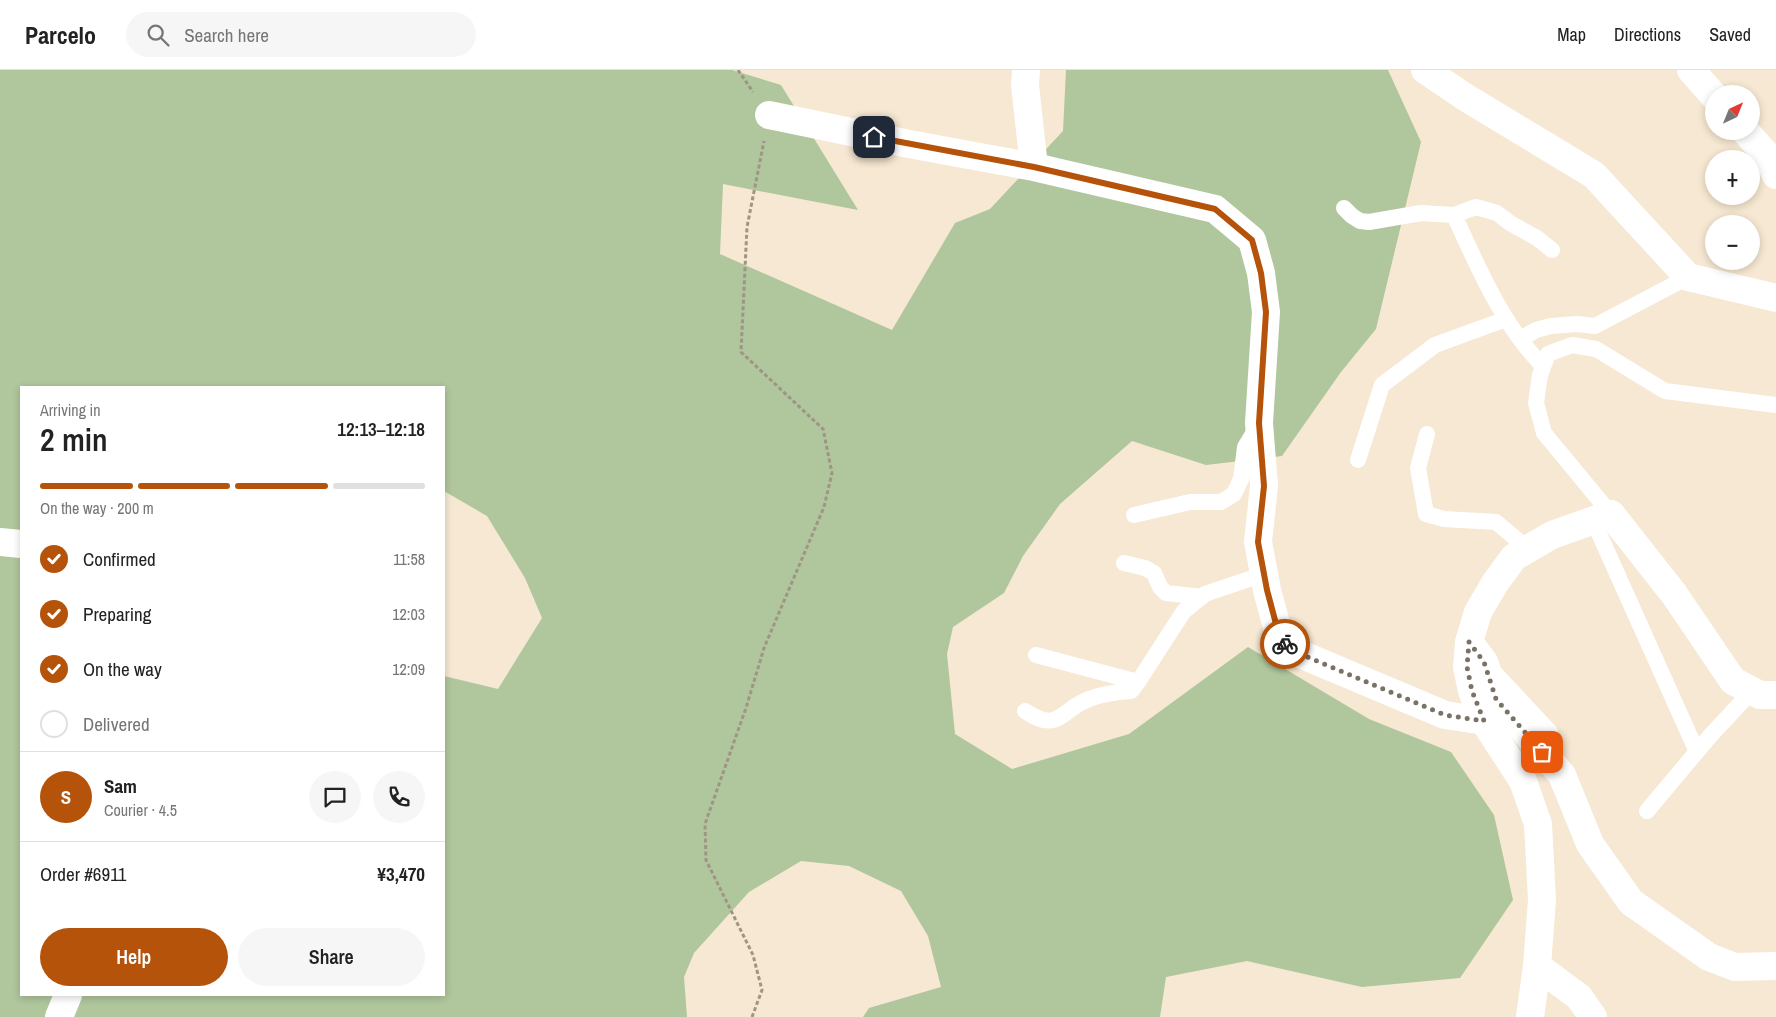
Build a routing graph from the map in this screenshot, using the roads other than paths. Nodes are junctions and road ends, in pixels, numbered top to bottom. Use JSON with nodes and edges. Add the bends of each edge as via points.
{"nodes":[{"id":1,"x":1026,"y":70,"type":"edge"},
{"id":2,"x":1425,"y":70,"type":"edge"},
{"id":3,"x":1691,"y":70,"type":"edge"},
{"id":4,"x":1705,"y":86,"type":"edge"},
{"id":5,"x":769,"y":115,"type":"road end"},
{"id":6,"x":1753,"y":140,"type":"edge"},
{"id":7,"x":1034,"y":167,"type":"junction"},
{"id":8,"x":1776,"y":175,"type":"edge"},
{"id":9,"x":1344,"y":208,"type":"dead end"},
{"id":10,"x":1454,"y":215,"type":"junction"},
{"id":11,"x":1552,"y":250,"type":"dead end"},
{"id":12,"x":1688,"y":278,"type":"junction"},
{"id":13,"x":1776,"y":298,"type":"edge"},
{"id":14,"x":1506,"y":319,"type":"junction"},
{"id":15,"x":1520,"y":339,"type":"junction"},
{"id":16,"x":1543,"y":366,"type":"junction"},
{"id":17,"x":1776,"y":406,"type":"edge"},
{"id":18,"x":1259,"y":423,"type":"junction"},
{"id":19,"x":1427,"y":434,"type":"dead end"},
{"id":20,"x":1358,"y":460,"type":"dead end"},
{"id":21,"x":1134,"y":515,"type":"dead end"},
{"id":22,"x":1602,"y":517,"type":"junction"},
{"id":23,"x":0,"y":542,"type":"edge"},
{"id":24,"x":20,"y":544,"type":"edge"},
{"id":25,"x":1528,"y":549,"type":"junction"},
{"id":26,"x":1124,"y":563,"type":"dead end"},
{"id":27,"x":1264,"y":574,"type":"junction"},
{"id":28,"x":1202,"y":597,"type":"junction"},
{"id":29,"x":1477,"y":652,"type":"junction"},
{"id":30,"x":1036,"y":655,"type":"dead end"},
{"id":31,"x":1138,"y":682,"type":"junction"},
{"id":32,"x":1764,"y":693,"type":"edge"},
{"id":33,"x":1024,"y":711,"type":"dead end"},
{"id":34,"x":1484,"y":721,"type":"junction"},
{"id":35,"x":1550,"y":732,"type":"dead end"},
{"id":36,"x":1697,"y":752,"type":"junction"},
{"id":37,"x":1647,"y":811,"type":"dead end"},
{"id":38,"x":1537,"y":966,"type":"junction"},
{"id":39,"x":1776,"y":966,"type":"edge"},
{"id":40,"x":68,"y":996,"type":"edge"},
{"id":41,"x":59,"y":1017,"type":"edge"},
{"id":42,"x":1530,"y":1017,"type":"edge"},
{"id":43,"x":1593,"y":1017,"type":"edge"}],
"edges":[{"from":1,"to":7,"type":"street"},
{"from":2,"to":12,"type":"street","via":[[1594,175]]},
{"from":3,"to":4,"type":"street"},
{"from":5,"to":7,"type":"street"},
{"from":6,"to":8,"type":"street","via":[[1766,154]]},
{"from":7,"to":18,"type":"street","via":[[1215,209],[1252,240],[1261,273],[1266,312]]},
{"from":9,"to":10,"type":"lane","via":[[1360,221],[1369,222],[1421,213]]},
{"from":10,"to":11,"type":"lane","via":[[1476,206],[1490,210]]},
{"from":10,"to":14,"type":"lane"},
{"from":12,"to":13,"type":"street"},
{"from":12,"to":15,"type":"lane","via":[[1595,326],[1551,326]]},
{"from":14,"to":15,"type":"lane"},
{"from":14,"to":20,"type":"lane","via":[[1435,345],[1382,385]]},
{"from":15,"to":16,"type":"lane"},
{"from":16,"to":17,"type":"lane","via":[[1548,354],[1572,345],[1596,349],[1665,391]]},
{"from":16,"to":22,"type":"lane","via":[[1536,403],[1544,433]]},
{"from":18,"to":21,"type":"lane","via":[[1246,447],[1241,479],[1234,494],[1221,502],[1190,502]]},
{"from":18,"to":27,"type":"street","via":[[1264,486],[1258,542]]},
{"from":19,"to":25,"type":"lane","via":[[1418,468],[1426,514],[1444,519],[1496,522]]},
{"from":22,"to":25,"type":"street"},
{"from":22,"to":32,"type":"street","via":[[1674,594],[1733,682]]},
{"from":22,"to":36,"type":"lane"},
{"from":23,"to":24,"type":"street"},
{"from":25,"to":29,"type":"street","via":[[1514,557],[1478,612]]},
{"from":26,"to":28,"type":"lane","via":[[1154,573],[1166,594]]},
{"from":27,"to":28,"type":"lane"},
{"from":27,"to":34,"type":"street","via":[[1280,639],[1293,651],[1445,715]]},
{"from":28,"to":31,"type":"lane","via":[[1184,611]]},
{"from":29,"to":34,"type":"street","via":[[1467,667]]},
{"from":29,"to":35,"type":"lane"},
{"from":29,"to":39,"type":"street","via":[[1496,699],[1562,775],[1590,844],[1630,902],[1709,957],[1735,967]]},
{"from":30,"to":31,"type":"lane"},
{"from":31,"to":33,"type":"lane","via":[[1130,691],[1087,700],[1055,720],[1039,721]]},
{"from":32,"to":36,"type":"lane"},
{"from":34,"to":38,"type":"street","via":[[1523,781],[1538,824],[1542,900]]},
{"from":36,"to":37,"type":"lane"},
{"from":38,"to":42,"type":"street"},
{"from":38,"to":43,"type":"street","via":[[1579,997]]},
{"from":40,"to":41,"type":"street"}]}
